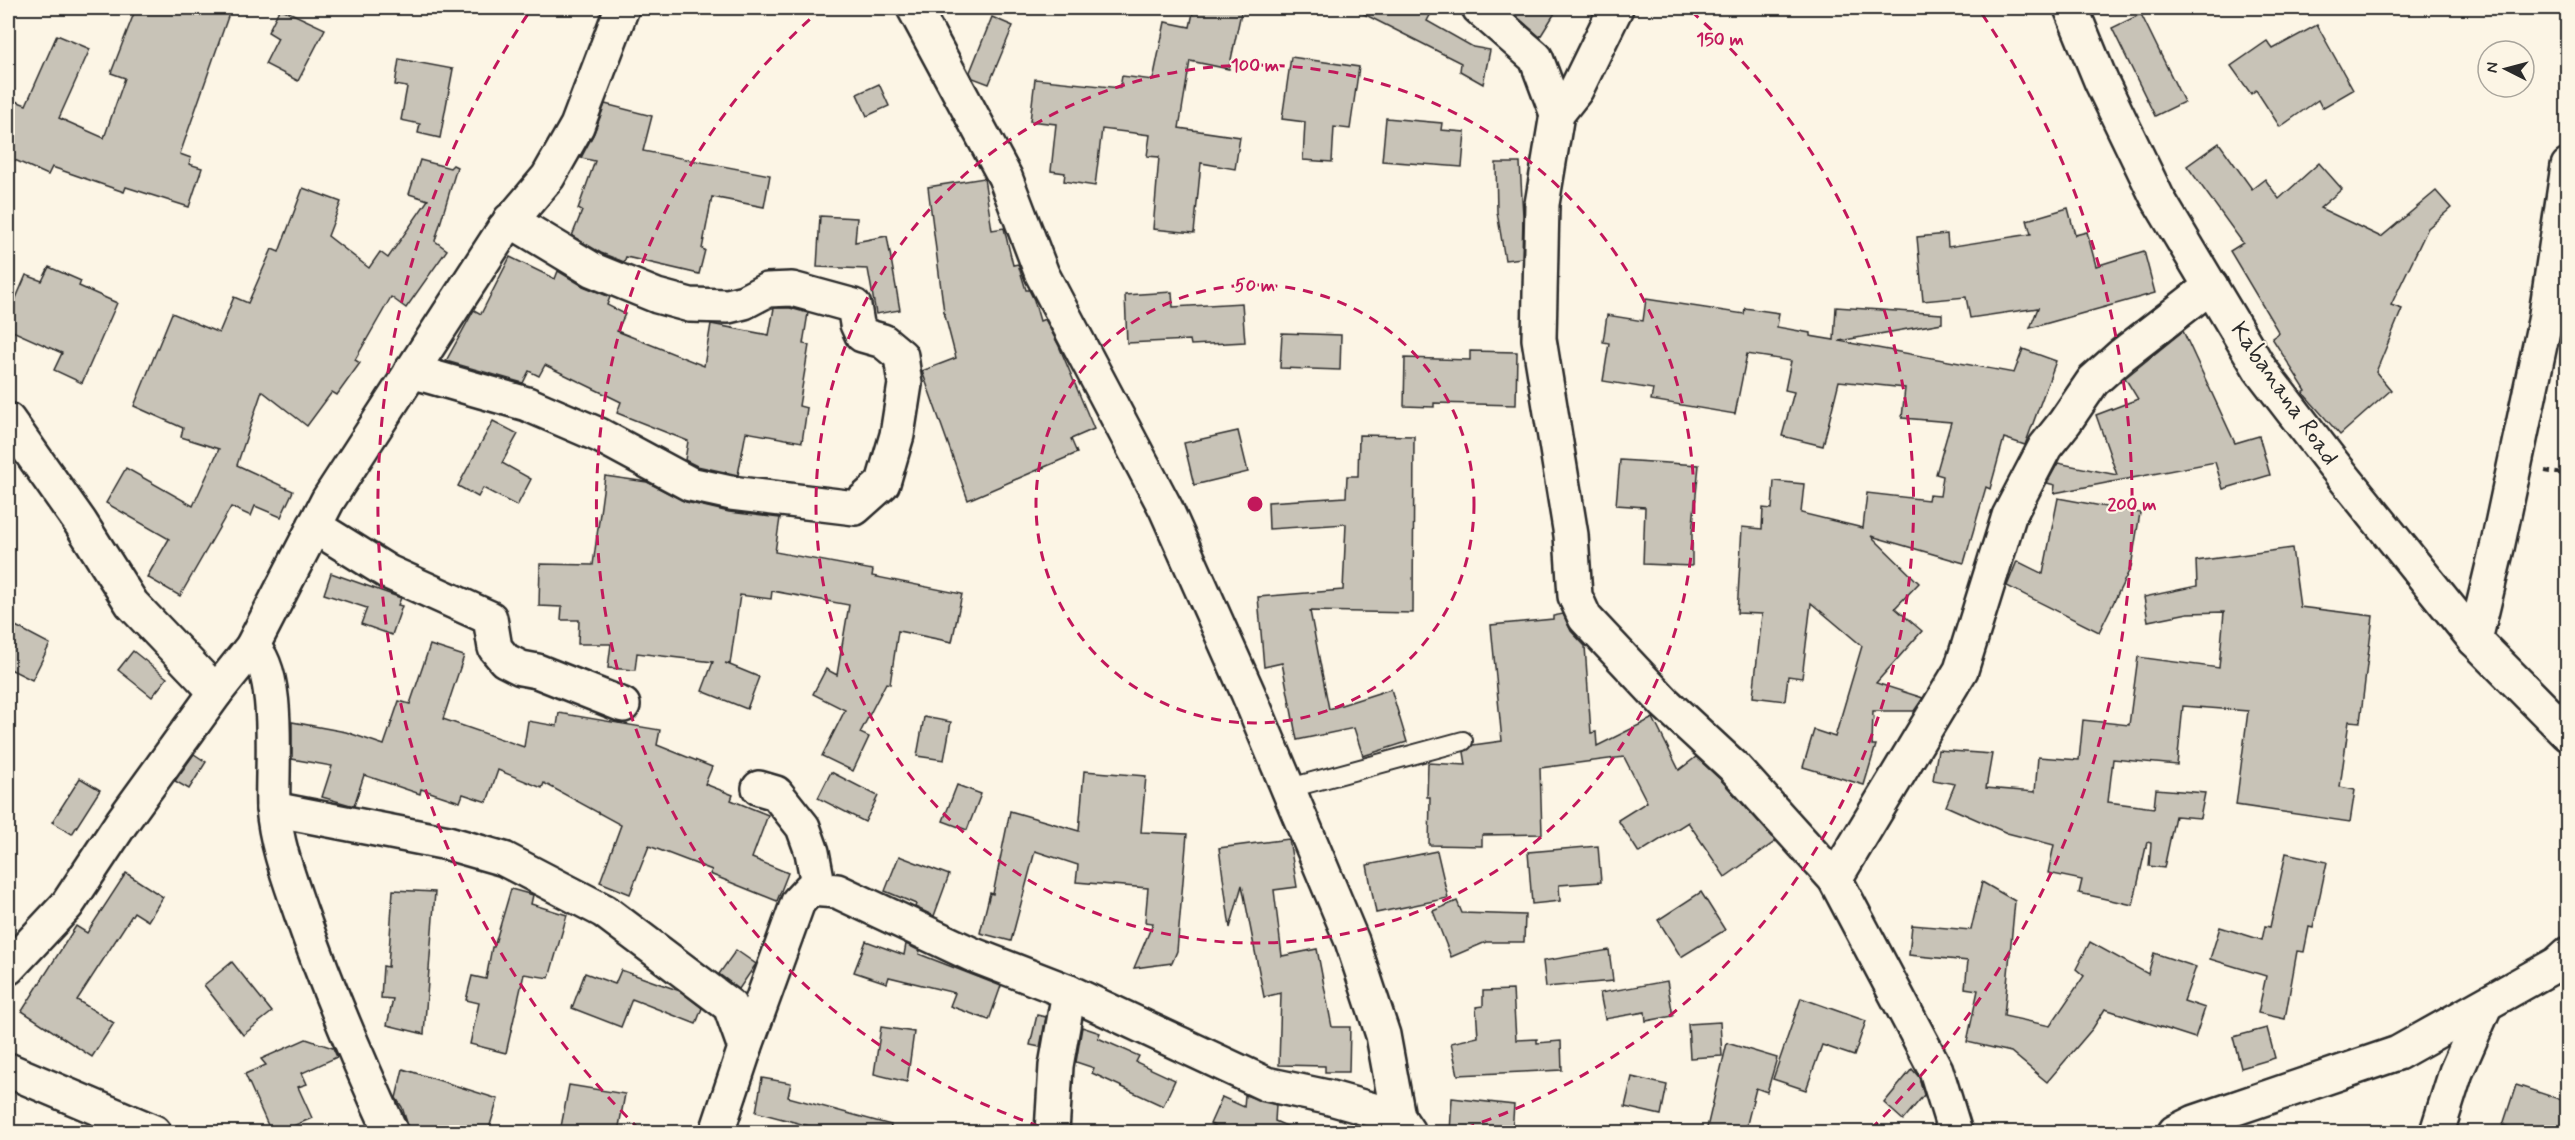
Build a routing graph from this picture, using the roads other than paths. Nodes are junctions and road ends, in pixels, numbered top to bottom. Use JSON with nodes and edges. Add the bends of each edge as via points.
{"nodes":[{"id":1,"x":622,"y":8,"type":"edge"},
{"id":2,"x":914,"y":8,"type":"edge"},
{"id":3,"x":1479,"y":8,"type":"edge"},
{"id":4,"x":1616,"y":8,"type":"edge"},
{"id":5,"x":2071,"y":8,"type":"edge"},
{"id":6,"x":1557,"y":114,"type":"junction"},
{"id":7,"x":2568,"y":166,"type":"edge"},
{"id":8,"x":510,"y":220,"type":"junction"},
{"id":9,"x":2211,"y":286,"type":"junction"},
{"id":10,"x":411,"y":371,"type":"junction"},
{"id":11,"x":8,"y":420,"type":"edge"},
{"id":12,"x":314,"y":526,"type":"junction"},
{"id":13,"x":2475,"y":640,"type":"junction"},
{"id":14,"x":252,"y":647,"type":"junction"},
{"id":15,"x":216,"y":692,"type":"junction"},
{"id":16,"x":623,"y":705,"type":"dead end"},
{"id":17,"x":2568,"y":734,"type":"edge"},
{"id":18,"x":1463,"y":741,"type":"dead end"},
{"id":19,"x":759,"y":788,"type":"dead end"},
{"id":20,"x":1290,"y":788,"type":"junction"},
{"id":21,"x":273,"y":809,"type":"junction"},
{"id":22,"x":1835,"y":879,"type":"junction"},
{"id":23,"x":819,"y":889,"type":"junction"},
{"id":24,"x":2568,"y":954,"type":"edge"},
{"id":25,"x":8,"y":968,"type":"edge"},
{"id":26,"x":1069,"y":992,"type":"junction"},
{"id":27,"x":2485,"y":1006,"type":"junction"},
{"id":28,"x":745,"y":1048,"type":"junction"},
{"id":29,"x":8,"y":1070,"type":"edge"},
{"id":30,"x":1403,"y":1125,"type":"edge"},
{"id":31,"x":154,"y":1132,"type":"edge"},
{"id":32,"x":391,"y":1132,"type":"edge"},
{"id":33,"x":717,"y":1132,"type":"edge"},
{"id":34,"x":1052,"y":1132,"type":"edge"},
{"id":35,"x":1955,"y":1132,"type":"edge"},
{"id":36,"x":2175,"y":1132,"type":"edge"},
{"id":37,"x":2437,"y":1132,"type":"edge"}],
"edges":[{"from":1,"to":8,"type":"street","via":[[577,126],[548,177]]},
{"from":2,"to":20,"type":"street","via":[[1005,177],[1042,274],[1166,509]]},
{"from":3,"to":6,"type":"street","via":[[1536,58]]},
{"from":4,"to":6,"type":"street","via":[[1576,90]]},
{"from":5,"to":9,"type":"street","name":"Kabanana Road","via":[[2157,197]]},
{"from":6,"to":22,"type":"street","via":[[1542,204],[1539,339],[1571,535],[1575,596],[1585,618],[1665,703],[1734,766]]},
{"from":7,"to":13,"type":"street","via":[[2545,321]]},
{"from":8,"to":10,"type":"street"},
{"from":8,"to":10,"type":"street","via":[[593,270],[690,305],[728,306],[767,290],[792,289],[854,306],[862,335],[883,341],[901,356],[905,384],[897,435],[883,483],[855,508],[730,493],[690,484],[599,435],[527,404]]},
{"from":9,"to":13,"type":"street","name":"Kabanana Road","via":[[2260,369]]},
{"from":9,"to":22,"type":"street","via":[[2093,381],[2045,447],[2009,516],[1961,670]]},
{"from":10,"to":12,"type":"street"},
{"from":11,"to":15,"type":"street","via":[[132,604]]},
{"from":12,"to":14,"type":"street"},
{"from":12,"to":16,"type":"street","via":[[388,572],[490,618],[495,648],[505,660]]},
{"from":13,"to":17,"type":"street","name":"Kabanana Road"},
{"from":14,"to":15,"type":"street"},
{"from":14,"to":21,"type":"street","via":[[262,662],[272,694]]},
{"from":15,"to":25,"type":"street","via":[[67,905]]},
{"from":18,"to":20,"type":"lane"},
{"from":19,"to":23,"type":"street","via":[[776,793],[803,827]]},
{"from":20,"to":30,"type":"street","via":[[1352,941],[1383,1035]]},
{"from":21,"to":28,"type":"street","via":[[448,843],[504,859],[604,911],[717,995],[730,1006]]},
{"from":21,"to":32,"type":"street","via":[[282,855],[314,949],[340,1019]]},
{"from":22,"to":35,"type":"street","via":[[1936,1071]]},
{"from":23,"to":26,"type":"street","via":[[837,891],[971,954]]},
{"from":23,"to":28,"type":"street","via":[[810,889],[798,902]]},
{"from":24,"to":27,"type":"street"},
{"from":26,"to":30,"type":"street","via":[[1266,1084],[1327,1097]]},
{"from":26,"to":34,"type":"street","via":[[1056,1066]]},
{"from":27,"to":36,"type":"street","via":[[2398,1053]]},
{"from":27,"to":37,"type":"street","via":[[2456,1072]]},
{"from":28,"to":33,"type":"street"},
{"from":29,"to":31,"type":"street"}]}
